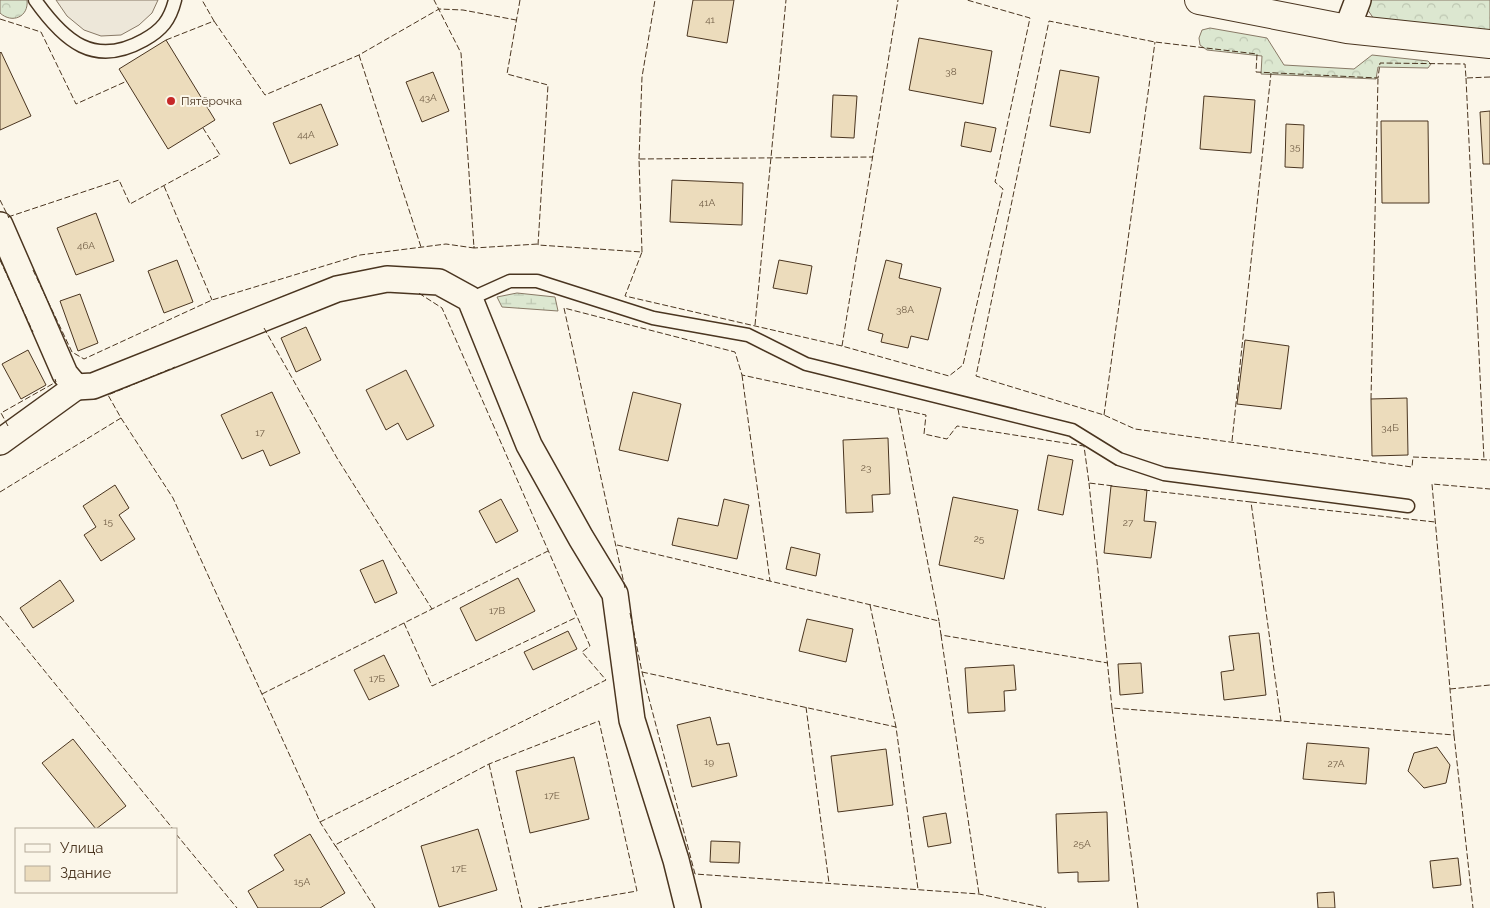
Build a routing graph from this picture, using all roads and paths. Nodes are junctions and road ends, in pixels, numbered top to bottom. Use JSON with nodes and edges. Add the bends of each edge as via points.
{"nodes":[{"id":1,"x":35,"y":0,"type":"edge"},
{"id":2,"x":175,"y":0,"type":"edge"},
{"id":3,"x":1199,"y":0,"type":"edge"},
{"id":4,"x":1358,"y":0,"type":"edge"},
{"id":5,"x":1347,"y":29,"type":"junction"},
{"id":6,"x":1490,"y":44,"type":"edge"},
{"id":7,"x":0,"y":225,"type":"edge"},
{"id":8,"x":470,"y":299,"type":"junction"},
{"id":9,"x":76,"y":387,"type":"junction"},
{"id":10,"x":0,"y":442,"type":"edge"},
{"id":11,"x":1408,"y":506,"type":"dead end"},
{"id":12,"x":688,"y":908,"type":"edge"}],
"edges":[{"from":1,"to":2,"type":"lane","via":[[66,34],[79,45],[97,53],[118,51],[150,37],[172,16]]},
{"from":3,"to":5,"type":"street"},
{"from":4,"to":5,"type":"street"},
{"from":5,"to":6,"type":"street"},
{"from":7,"to":9,"type":"street","via":[[65,374]]},
{"from":8,"to":9,"type":"street","via":[[439,282],[387,279],[337,289],[94,386]]},
{"from":8,"to":11,"type":"lane","via":[[510,281],[537,280],[653,318],[748,335],[806,364],[1072,430],[1120,459],[1164,474]]},
{"from":8,"to":12,"type":"street","via":[[529,446],[615,594],[632,720]]},
{"from":9,"to":10,"type":"street"}]}
